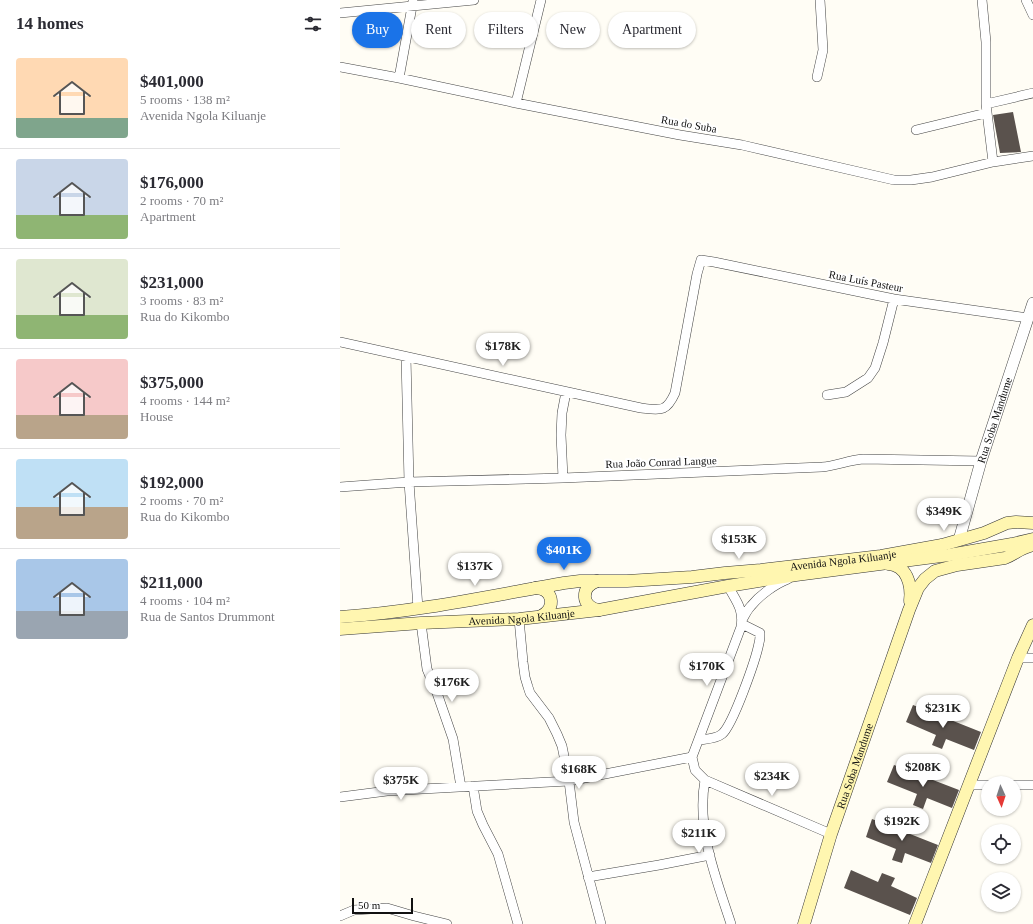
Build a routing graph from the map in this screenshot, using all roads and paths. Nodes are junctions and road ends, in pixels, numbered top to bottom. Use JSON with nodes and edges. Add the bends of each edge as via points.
{"nodes":[{"id":1,"x":474,"y":0,"type":"edge"},
{"id":2,"x":541,"y":0,"type":"edge"},
{"id":3,"x":820,"y":0,"type":"edge"},
{"id":4,"x":982,"y":0,"type":"edge"},
{"id":5,"x":1026,"y":0,"type":"edge"},
{"id":6,"x":413,"y":3,"type":"edge"},
{"id":7,"x":340,"y":13,"type":"edge"},
{"id":8,"x":1033,"y":15,"type":"edge"},
{"id":9,"x":340,"y":67,"type":"edge"},
{"id":10,"x":817,"y":77,"type":"dead end"},
{"id":11,"x":399,"y":78,"type":"junction"},
{"id":12,"x":1033,"y":93,"type":"edge"},
{"id":13,"x":516,"y":103,"type":"junction"},
{"id":14,"x":986,"y":108,"type":"junction"},
{"id":15,"x":916,"y":130,"type":"dead end"},
{"id":16,"x":1033,"y":156,"type":"edge"},
{"id":17,"x":993,"y":162,"type":"junction"},
{"id":18,"x":894,"y":299,"type":"junction"},
{"id":19,"x":1031,"y":312,"type":"edge"},
{"id":20,"x":340,"y":342,"type":"edge"},
{"id":21,"x":406,"y":357,"type":"junction"},
{"id":22,"x":566,"y":392,"type":"junction"},
{"id":23,"x":827,"y":395,"type":"dead end"},
{"id":24,"x":981,"y":461,"type":"junction"},
{"id":25,"x":563,"y":478,"type":"junction"},
{"id":26,"x":409,"y":482,"type":"junction"},
{"id":27,"x":340,"y":487,"type":"edge"},
{"id":28,"x":1033,"y":523,"type":"edge"},
{"id":29,"x":959,"y":540,"type":"junction"},
{"id":30,"x":1033,"y":540,"type":"edge"},
{"id":31,"x":1033,"y":546,"type":"edge"},
{"id":32,"x":886,"y":564,"type":"junction"},
{"id":33,"x":796,"y":576,"type":"junction"},
{"id":34,"x":597,"y":581,"type":"junction"},
{"id":35,"x":728,"y":586,"type":"junction"},
{"id":36,"x":535,"y":588,"type":"junction"},
{"id":37,"x":418,"y":608,"type":"junction"},
{"id":38,"x":599,"y":610,"type":"junction"},
{"id":39,"x":909,"y":610,"type":"junction"},
{"id":40,"x":541,"y":616,"type":"junction"},
{"id":41,"x":340,"y":617,"type":"edge"},
{"id":42,"x":519,"y":619,"type":"junction"},
{"id":43,"x":742,"y":622,"type":"junction"},
{"id":44,"x":421,"y":623,"type":"junction"},
{"id":45,"x":1033,"y":625,"type":"edge"},
{"id":46,"x":340,"y":629,"type":"edge"},
{"id":47,"x":1018,"y":658,"type":"junction"},
{"id":48,"x":1033,"y":658,"type":"edge"},
{"id":49,"x":699,"y":740,"type":"junction"},
{"id":50,"x":692,"y":756,"type":"junction"},
{"id":51,"x":705,"y":780,"type":"junction"},
{"id":52,"x":569,"y":781,"type":"junction"},
{"id":53,"x":969,"y":784,"type":"junction"},
{"id":54,"x":981,"y":785,"type":"edge"},
{"id":55,"x":1021,"y":785,"type":"edge"},
{"id":56,"x":1033,"y":785,"type":"edge"},
{"id":57,"x":473,"y":786,"type":"junction"},
{"id":58,"x":461,"y":787,"type":"junction"},
{"id":59,"x":340,"y":797,"type":"edge"},
{"id":60,"x":831,"y":834,"type":"junction"},
{"id":61,"x":710,"y":855,"type":"junction"},
{"id":62,"x":588,"y":877,"type":"junction"},
{"id":63,"x":340,"y":916,"type":"edge"},
{"id":64,"x":447,"y":924,"type":"edge"},
{"id":65,"x":518,"y":924,"type":"edge"},
{"id":66,"x":601,"y":924,"type":"edge"},
{"id":67,"x":731,"y":924,"type":"edge"},
{"id":68,"x":804,"y":924,"type":"edge"},
{"id":69,"x":915,"y":924,"type":"edge"}],
"edges":[{"from":1,"to":6,"type":"street"},
{"from":2,"to":13,"type":"street"},
{"from":3,"to":10,"type":"street","via":[[823,50]]},
{"from":4,"to":14,"type":"street","via":[[986,42]]},
{"from":5,"to":8,"type":"street"},
{"from":6,"to":7,"type":"street"},
{"from":6,"to":11,"type":"street"},
{"from":9,"to":11,"type":"street","name":"Rua do Suba"},
{"from":11,"to":13,"type":"street","name":"Rua do Suba"},
{"from":12,"to":14,"type":"street"},
{"from":13,"to":17,"type":"street","name":"Rua do Suba","via":[[742,145],[894,180],[925,178]]},
{"from":14,"to":15,"type":"street"},
{"from":14,"to":17,"type":"street"},
{"from":16,"to":17,"type":"street","name":"Rua do Suba"},
{"from":18,"to":19,"type":"street","name":"Rua Luís Pasteur"},
{"from":18,"to":22,"type":"street","name":"Rua Luís Pasteur","via":[[701,260],[678,379],[670,403],[663,409],[655,410]]},
{"from":18,"to":23,"type":"street","via":[[875,368],[868,378],[846,392]]},
{"from":19,"to":24,"type":"street","name":"Rua Soba Mandume"},
{"from":20,"to":21,"type":"street"},
{"from":21,"to":22,"type":"street"},
{"from":21,"to":26,"type":"street"},
{"from":22,"to":25,"type":"street","via":[[561,434]]},
{"from":24,"to":25,"type":"street","name":"Rua João Conrad Langue","via":[[863,458],[822,467]]},
{"from":24,"to":29,"type":"street","name":"Rua Soba Mandume"},
{"from":25,"to":26,"type":"street","name":"Rua João Conrad Langue"},
{"from":26,"to":27,"type":"street","name":"Rua João Conrad Langue"},
{"from":26,"to":37,"type":"street"},
{"from":28,"to":29,"type":"main road","name":"Avenida Ngola Kiluanje","via":[[1007,524]]},
{"from":29,"to":34,"type":"main road","name":"Avenida Ngola Kiluanje","via":[[895,554],[796,566],[660,579]]},
{"from":30,"to":32,"type":"main road","name":"Avenida Ngola Kiluanje"},
{"from":31,"to":39,"type":"main road","via":[[1018,550],[1005,558],[935,571],[918,588]]},
{"from":32,"to":33,"type":"main road","name":"Avenida Ngola Kiluanje"},
{"from":32,"to":39,"type":"main road","via":[[898,567],[908,580],[911,594]]},
{"from":33,"to":35,"type":"main road","name":"Avenida Ngola Kiluanje"},
{"from":33,"to":43,"type":"street","via":[[781,582],[764,594],[751,606]]},
{"from":34,"to":36,"type":"main road","name":"Avenida Ngola Kiluanje"},
{"from":34,"to":38,"type":"main road","via":[[588,586],[585,599],[590,607]]},
{"from":35,"to":38,"type":"main road","name":"Avenida Ngola Kiluanje"},
{"from":35,"to":43,"type":"street","via":[[742,613]]},
{"from":36,"to":37,"type":"main road","name":"Avenida Ngola Kiluanje"},
{"from":36,"to":40,"type":"main road","via":[[544,590],[550,597],[551,606]]},
{"from":37,"to":41,"type":"main road","name":"Avenida Ngola Kiluanje"},
{"from":38,"to":40,"type":"main road","name":"Avenida Ngola Kiluanje"},
{"from":39,"to":60,"type":"main road","name":"Rua Soba Mandume"},
{"from":40,"to":42,"type":"main road","name":"Avenida Ngola Kiluanje"},
{"from":42,"to":44,"type":"main road","name":"Avenida Ngola Kiluanje"},
{"from":42,"to":52,"type":"street","via":[[528,687],[557,734]]},
{"from":43,"to":49,"type":"street"},
{"from":43,"to":49,"type":"street","via":[[760,634],[750,673],[726,730],[716,738]]},
{"from":44,"to":46,"type":"main road","name":"Avenida Ngola Kiluanje"},
{"from":44,"to":58,"type":"street","via":[[427,670],[453,739]]},
{"from":45,"to":47,"type":"main road"},
{"from":47,"to":48,"type":"street"},
{"from":47,"to":53,"type":"main road"},
{"from":49,"to":50,"type":"street"},
{"from":50,"to":51,"type":"street","via":[[696,770]]},
{"from":50,"to":52,"type":"street"},
{"from":51,"to":60,"type":"street"},
{"from":51,"to":61,"type":"street","via":[[703,818]]},
{"from":52,"to":57,"type":"street"},
{"from":52,"to":62,"type":"street","via":[[574,822]]},
{"from":53,"to":54,"type":"street"},
{"from":53,"to":69,"type":"main road"},
{"from":55,"to":56,"type":"street"},
{"from":57,"to":58,"type":"street"},
{"from":57,"to":65,"type":"street","via":[[477,811],[498,854]]},
{"from":58,"to":59,"type":"street","via":[[387,791]]},
{"from":60,"to":68,"type":"main road","name":"Rua Soba Mandume"},
{"from":61,"to":62,"type":"street"},
{"from":61,"to":67,"type":"street"},
{"from":62,"to":66,"type":"street"},
{"from":63,"to":64,"type":"street","via":[[354,910],[386,908]]}]}
